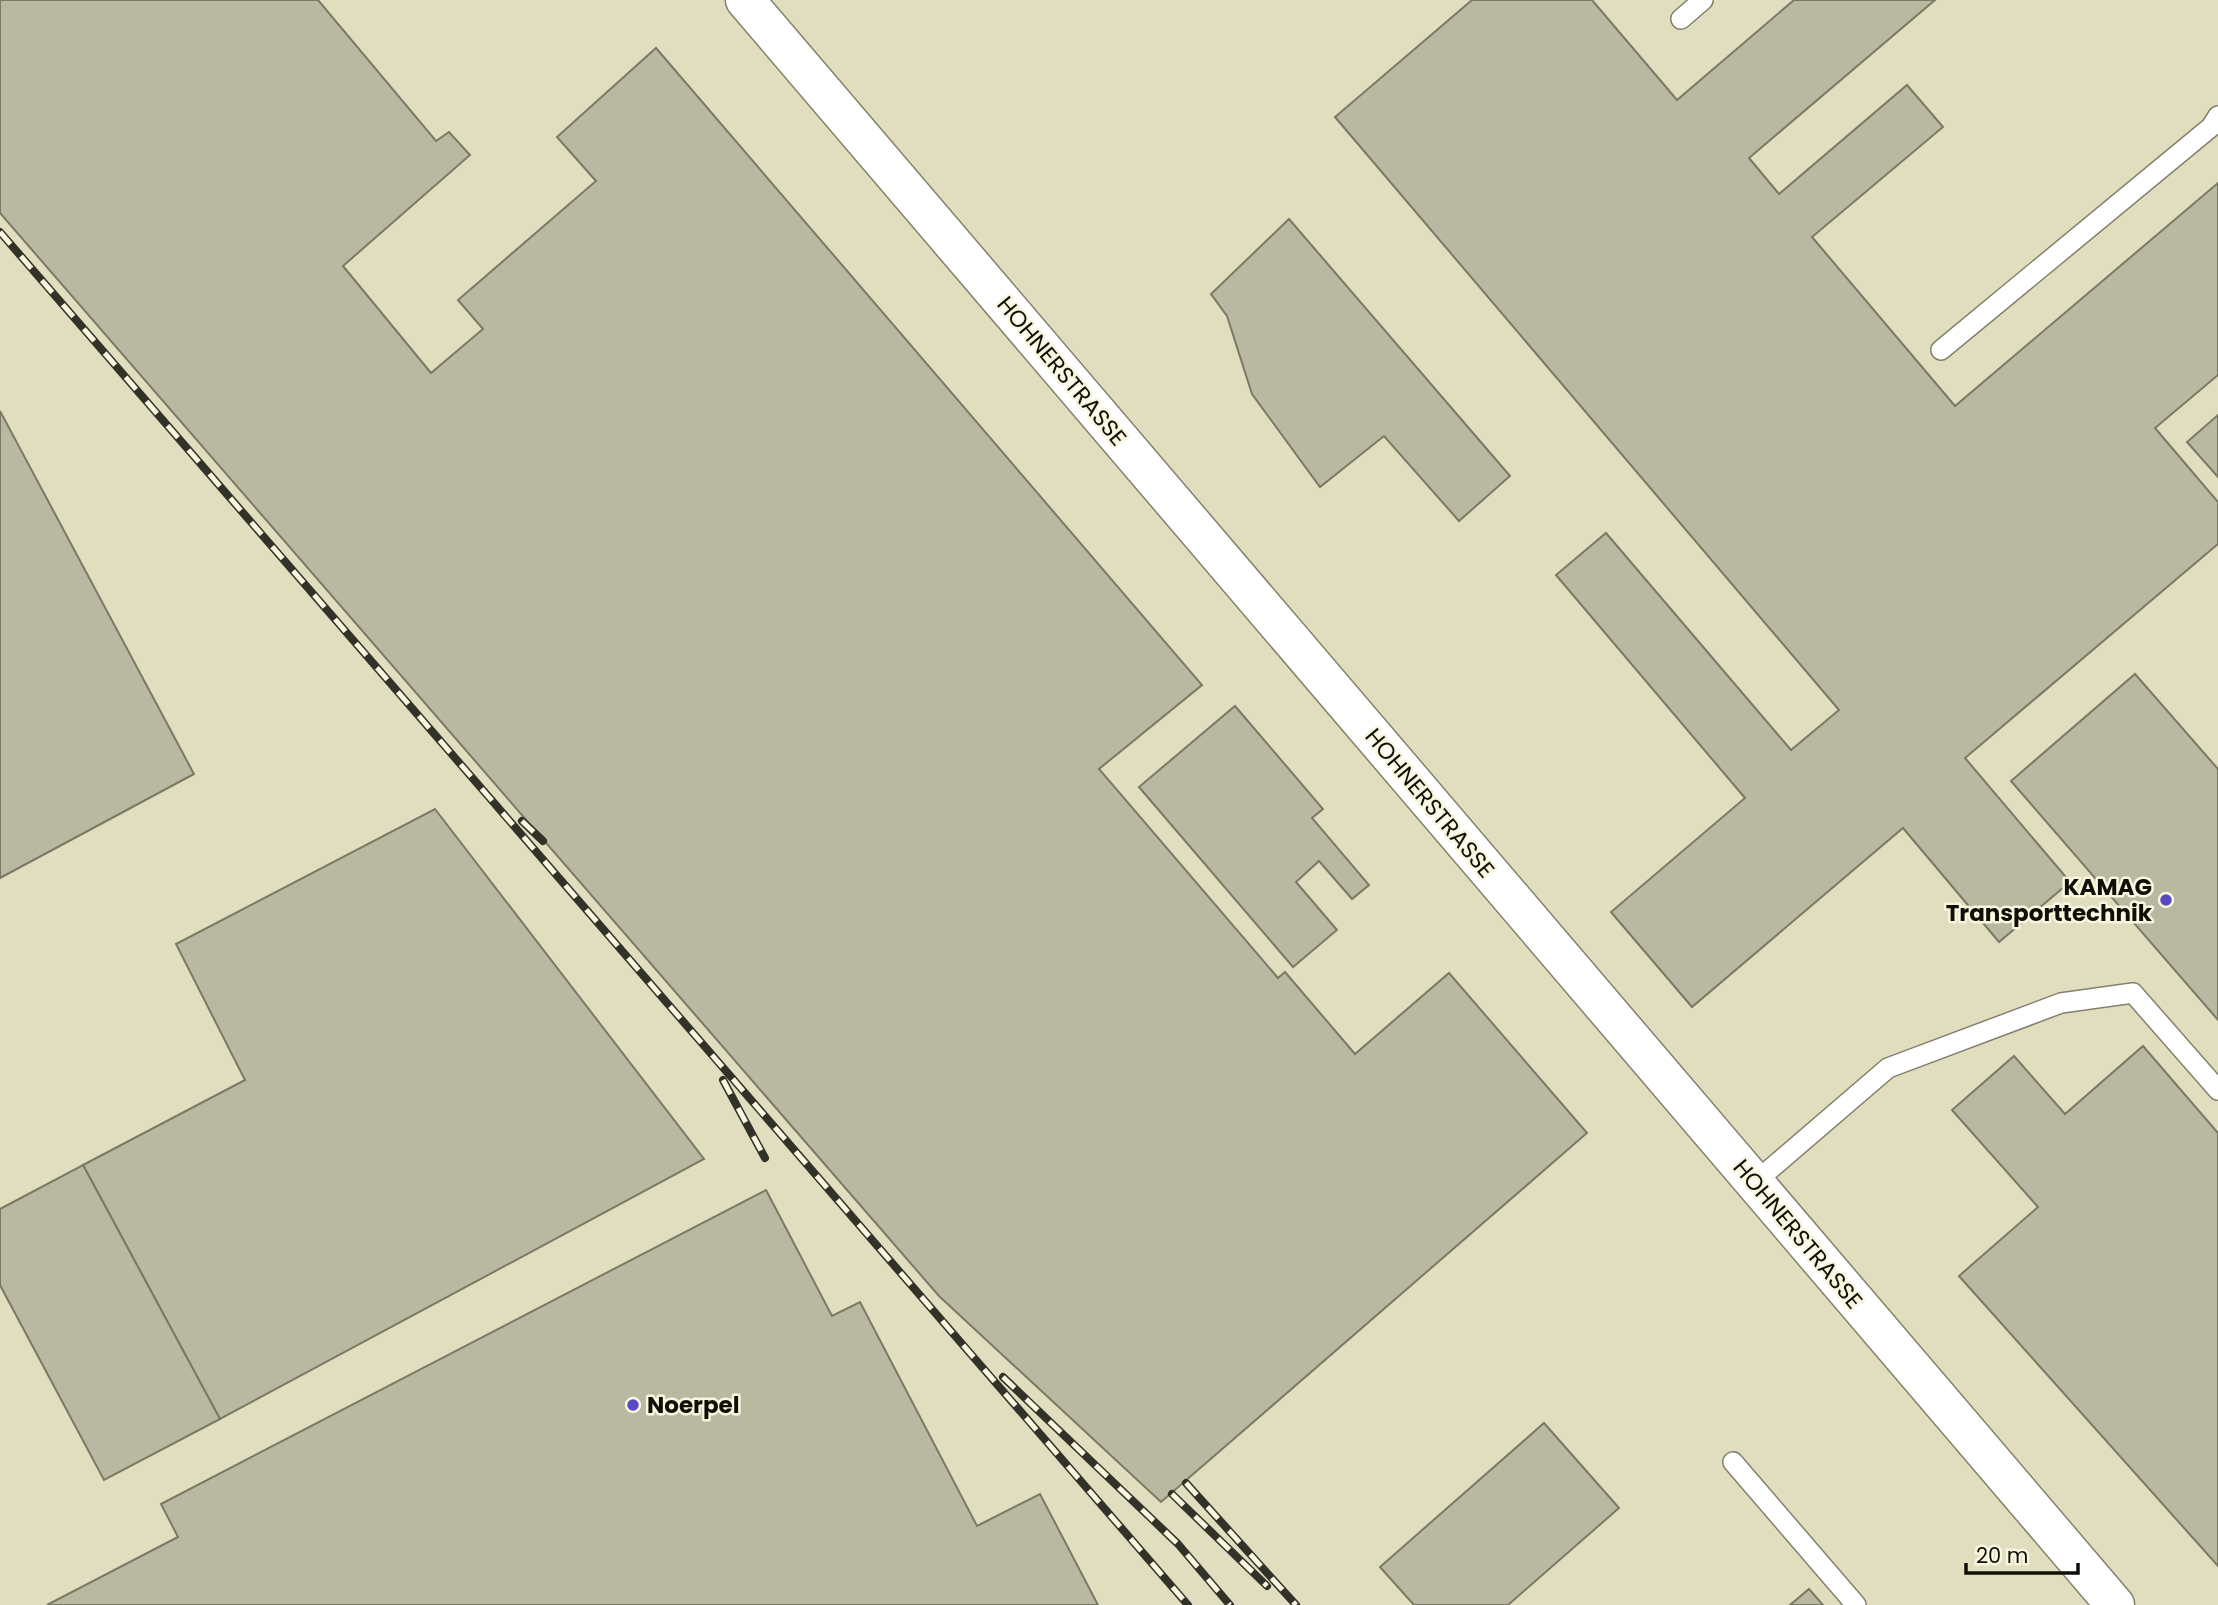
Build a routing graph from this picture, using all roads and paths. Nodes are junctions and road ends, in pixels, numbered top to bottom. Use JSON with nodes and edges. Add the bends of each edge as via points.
{"nodes":[{"id":1,"x":745,"y":0,"type":"edge"},
{"id":2,"x":1703,"y":0,"type":"edge"},
{"id":3,"x":1681,"y":19,"type":"dead end"},
{"id":4,"x":2218,"y":116,"type":"edge"},
{"id":5,"x":1941,"y":349,"type":"dead end"},
{"id":6,"x":2218,"y":1090,"type":"edge"},
{"id":7,"x":1754,"y":1182,"type":"junction"},
{"id":8,"x":1733,"y":1462,"type":"dead end"},
{"id":9,"x":1856,"y":1605,"type":"edge"},
{"id":10,"x":2115,"y":1605,"type":"edge"}],
"edges":[{"from":1,"to":7,"type":"street","name":"HOHNERSTRASSE"},
{"from":2,"to":3,"type":"lane"},
{"from":4,"to":5,"type":"lane","via":[[2211,127]]},
{"from":6,"to":7,"type":"lane","via":[[2133,993],[2061,1003],[1888,1068]]},
{"from":7,"to":10,"type":"street","name":"HOHNERSTRASSE"},
{"from":8,"to":9,"type":"lane"}]}
